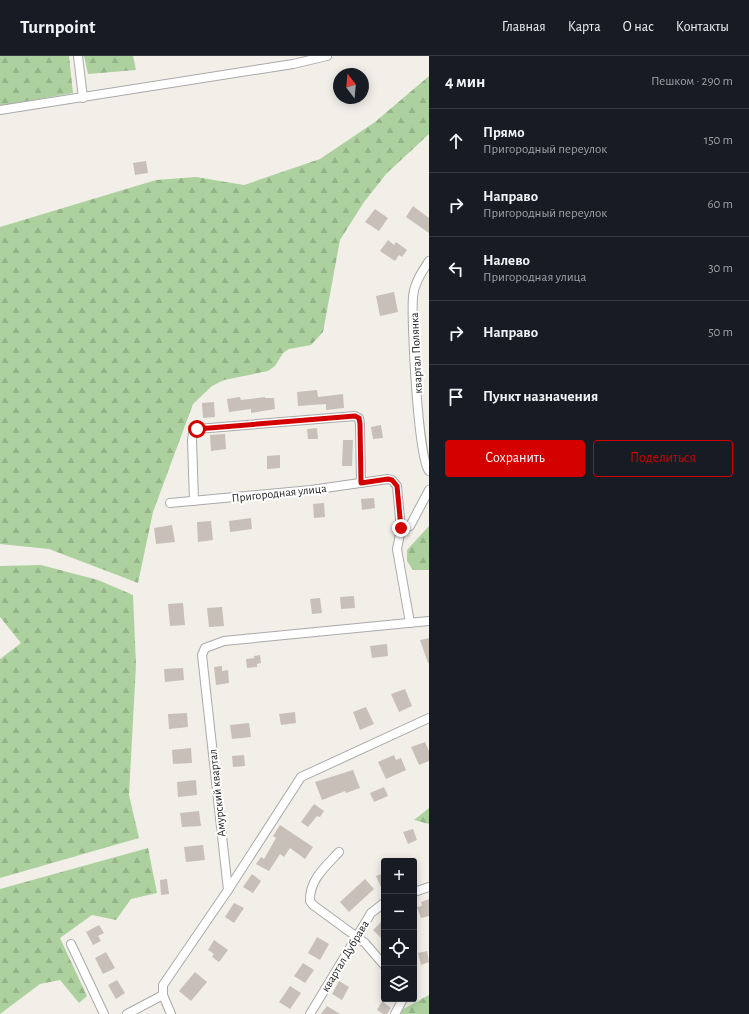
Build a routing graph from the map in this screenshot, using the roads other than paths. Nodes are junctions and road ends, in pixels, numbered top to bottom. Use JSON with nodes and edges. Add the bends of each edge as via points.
{"nodes":[{"id":1,"x":78,"y":56,"type":"edge"},
{"id":2,"x":327,"y":56,"type":"edge"},
{"id":3,"x":83,"y":98,"type":"junction"},
{"id":4,"x":0,"y":110,"type":"edge"},
{"id":5,"x":429,"y":261,"type":"edge"},
{"id":6,"x":429,"y":471,"type":"edge"},
{"id":7,"x":361,"y":483,"type":"junction"},
{"id":8,"x":429,"y":490,"type":"edge"},
{"id":9,"x":194,"y":501,"type":"junction"},
{"id":10,"x":170,"y":503,"type":"dead end"},
{"id":11,"x":410,"y":526,"type":"dead end"},
{"id":12,"x":429,"y":621,"type":"edge"},
{"id":13,"x":410,"y":623,"type":"junction"},
{"id":14,"x":429,"y":718,"type":"edge"},
{"id":15,"x":340,"y":852,"type":"dead end"},
{"id":16,"x":429,"y":886,"type":"edge"},
{"id":17,"x":228,"y":890,"type":"junction"},
{"id":18,"x":417,"y":891,"type":"edge"},
{"id":19,"x":381,"y":905,"type":"edge"},
{"id":20,"x":356,"y":937,"type":"junction"},
{"id":21,"x":71,"y":944,"type":"dead end"},
{"id":22,"x":381,"y":961,"type":"edge"},
{"id":23,"x":163,"y":995,"type":"junction"},
{"id":24,"x":401,"y":1002,"type":"edge"},
{"id":25,"x":104,"y":1014,"type":"edge"},
{"id":26,"x":127,"y":1014,"type":"edge"},
{"id":27,"x":171,"y":1014,"type":"edge"},
{"id":28,"x":310,"y":1014,"type":"edge"},
{"id":29,"x":395,"y":1014,"type":"edge"}],
"edges":[{"from":1,"to":3,"type":"street"},
{"from":2,"to":3,"type":"street","via":[[293,64]]},
{"from":3,"to":4,"type":"street"},
{"from":5,"to":6,"type":"street","name":"квартал Полянка","via":[[418,280],[413,297],[415,376],[424,457]]},
{"from":7,"to":9,"type":"street","name":"Пригородная улица"},
{"from":7,"to":9,"type":"street","via":[[360,424],[359,418],[355,416],[197,429],[192,440]]},
{"from":7,"to":13,"type":"street","name":"Пригородная улица","via":[[388,479],[397,486],[401,528],[397,549]]},
{"from":8,"to":11,"type":"street"},
{"from":9,"to":10,"type":"street","name":"Пригородная улица"},
{"from":12,"to":13,"type":"street","name":"Амурский квартал"},
{"from":13,"to":17,"type":"street","name":"Амурский квартал","via":[[224,641],[205,648],[202,655]]},
{"from":14,"to":17,"type":"street","via":[[301,777]]},
{"from":15,"to":20,"type":"street","via":[[312,885],[310,901],[313,906]]},
{"from":16,"to":18,"type":"street"},
{"from":17,"to":23,"type":"street","via":[[163,985]]},
{"from":19,"to":20,"type":"street","name":"квартал Дубрава","via":[[371,913]]},
{"from":20,"to":22,"type":"street"},
{"from":20,"to":28,"type":"street","name":"квартал Дубрава"},
{"from":21,"to":25,"type":"street"},
{"from":23,"to":26,"type":"street"},
{"from":23,"to":27,"type":"street"},
{"from":24,"to":29,"type":"street"}]}
